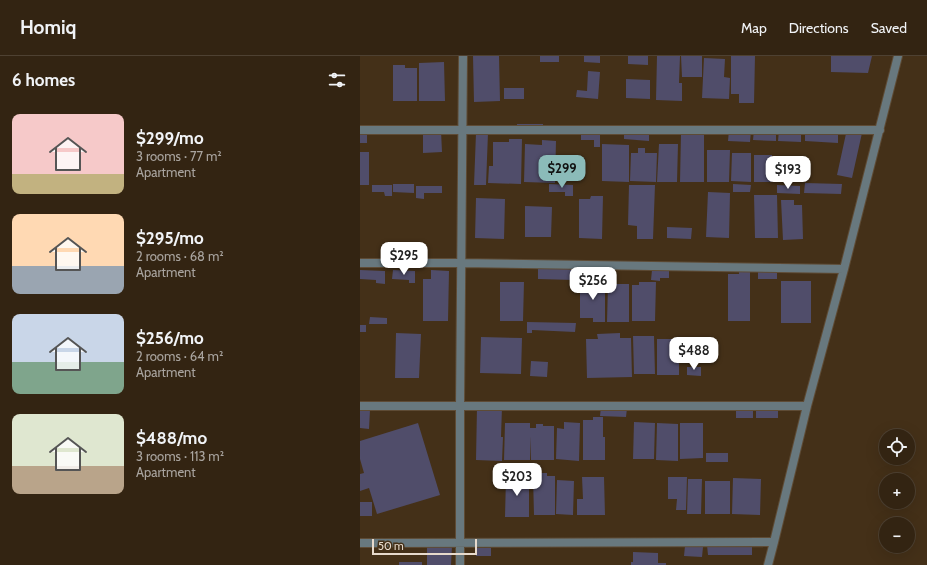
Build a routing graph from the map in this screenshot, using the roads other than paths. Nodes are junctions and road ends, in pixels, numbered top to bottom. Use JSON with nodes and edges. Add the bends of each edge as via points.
{"nodes":[{"id":1,"x":463,"y":56,"type":"edge"},
{"id":2,"x":898,"y":56,"type":"edge"},
{"id":3,"x":360,"y":130,"type":"edge"},
{"id":4,"x":462,"y":130,"type":"junction"},
{"id":5,"x":880,"y":130,"type":"junction"},
{"id":6,"x":360,"y":263,"type":"edge"},
{"id":7,"x":461,"y":263,"type":"junction"},
{"id":8,"x":844,"y":269,"type":"junction"},
{"id":9,"x":360,"y":406,"type":"edge"},
{"id":10,"x":460,"y":406,"type":"junction"},
{"id":11,"x":807,"y":406,"type":"junction"},
{"id":12,"x":774,"y":542,"type":"junction"},
{"id":13,"x":360,"y":543,"type":"edge"},
{"id":14,"x":460,"y":543,"type":"junction"},
{"id":15,"x":460,"y":565,"type":"edge"},
{"id":16,"x":768,"y":565,"type":"edge"}],
"edges":[{"from":1,"to":4,"type":"street"},
{"from":2,"to":5,"type":"street"},
{"from":3,"to":4,"type":"street"},
{"from":4,"to":5,"type":"street"},
{"from":4,"to":7,"type":"street"},
{"from":5,"to":8,"type":"street"},
{"from":6,"to":7,"type":"street"},
{"from":7,"to":8,"type":"street"},
{"from":7,"to":10,"type":"street"},
{"from":8,"to":11,"type":"street"},
{"from":9,"to":10,"type":"street"},
{"from":10,"to":11,"type":"street"},
{"from":10,"to":14,"type":"street"},
{"from":11,"to":12,"type":"street"},
{"from":12,"to":14,"type":"street"},
{"from":12,"to":16,"type":"street"},
{"from":13,"to":14,"type":"street"},
{"from":14,"to":15,"type":"street"}]}
